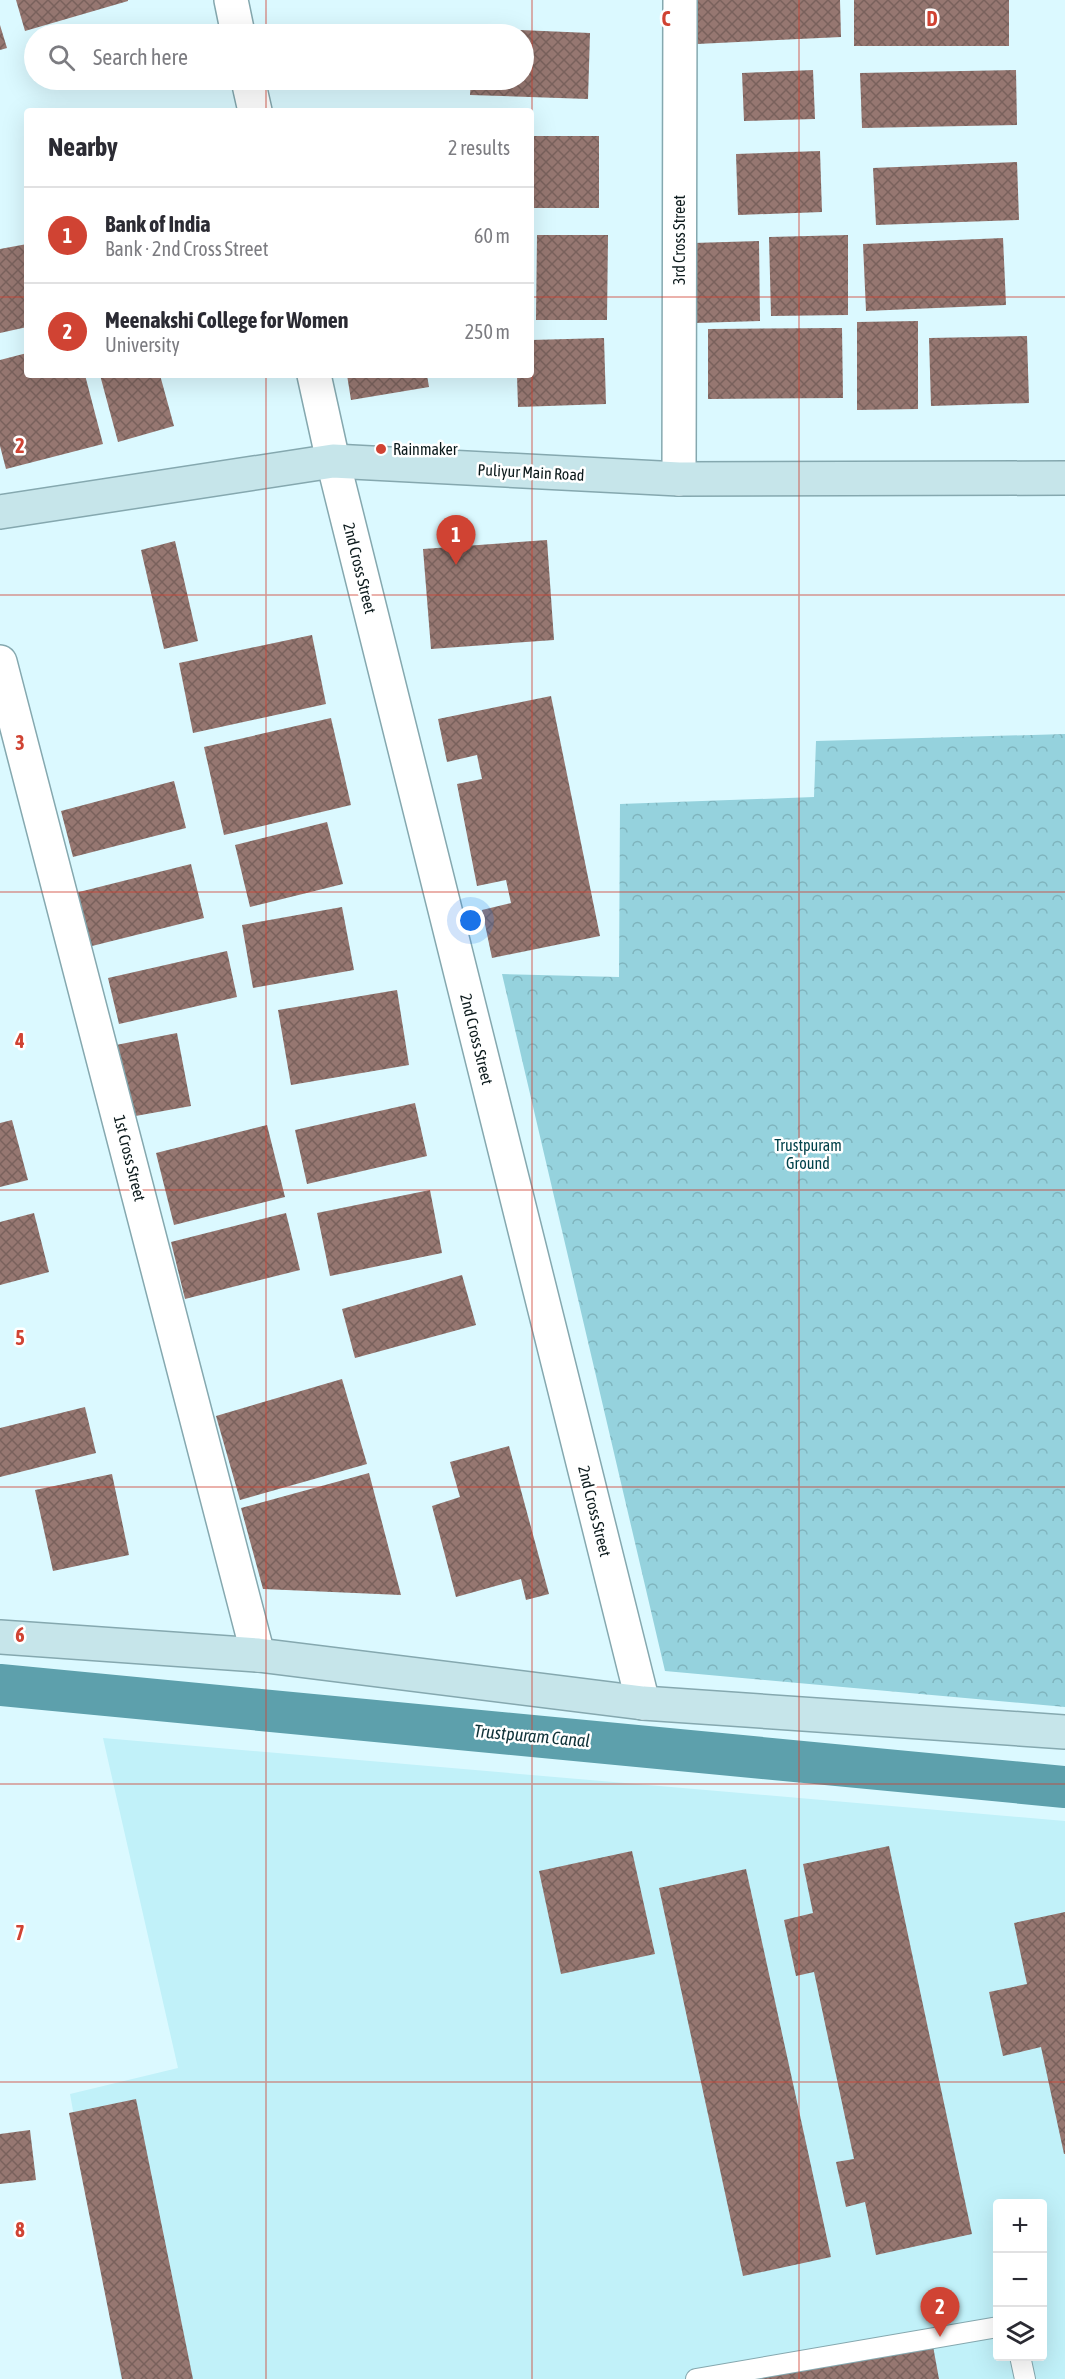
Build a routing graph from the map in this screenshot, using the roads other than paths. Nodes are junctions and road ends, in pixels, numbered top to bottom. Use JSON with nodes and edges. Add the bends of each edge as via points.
{"nodes":[{"id":1,"x":231,"y":0,"type":"edge"},
{"id":2,"x":680,"y":0,"type":"edge"},
{"id":3,"x":236,"y":24,"type":"edge"},
{"id":4,"x":250,"y":90,"type":"edge"},
{"id":5,"x":254,"y":108,"type":"edge"},
{"id":6,"x":315,"y":378,"type":"edge"},
{"id":7,"x":333,"y":461,"type":"junction"},
{"id":8,"x":1065,"y":478,"type":"edge"},
{"id":9,"x":679,"y":479,"type":"junction"},
{"id":10,"x":0,"y":512,"type":"edge"},
{"id":11,"x":0,"y":662,"type":"edge"},
{"id":12,"x":0,"y":1637,"type":"edge"},
{"id":13,"x":258,"y":1654,"type":"junction"},
{"id":14,"x":643,"y":1703,"type":"junction"},
{"id":15,"x":1065,"y":1732,"type":"edge"},
{"id":16,"x":993,"y":2328,"type":"edge"},
{"id":17,"x":1021,"y":2361,"type":"edge"},
{"id":18,"x":696,"y":2379,"type":"edge"},
{"id":19,"x":1025,"y":2379,"type":"edge"}],
"edges":[{"from":1,"to":3,"type":"street"},
{"from":2,"to":9,"type":"street","name":"3rd Cross Street"},
{"from":4,"to":5,"type":"street"},
{"from":6,"to":7,"type":"street","name":"2nd Cross Street"},
{"from":7,"to":9,"type":"street","name":"Puliyur Main Road"},
{"from":7,"to":10,"type":"street","name":"Puliyur Main Road"},
{"from":7,"to":14,"type":"street","name":"2nd Cross Street"},
{"from":8,"to":9,"type":"street","name":"Puliyur Main Road"},
{"from":11,"to":13,"type":"street","name":"1st Cross Street"},
{"from":12,"to":13,"type":"street"},
{"from":13,"to":14,"type":"street"},
{"from":14,"to":15,"type":"street"},
{"from":16,"to":18,"type":"lane"},
{"from":17,"to":19,"type":"lane"}]}
